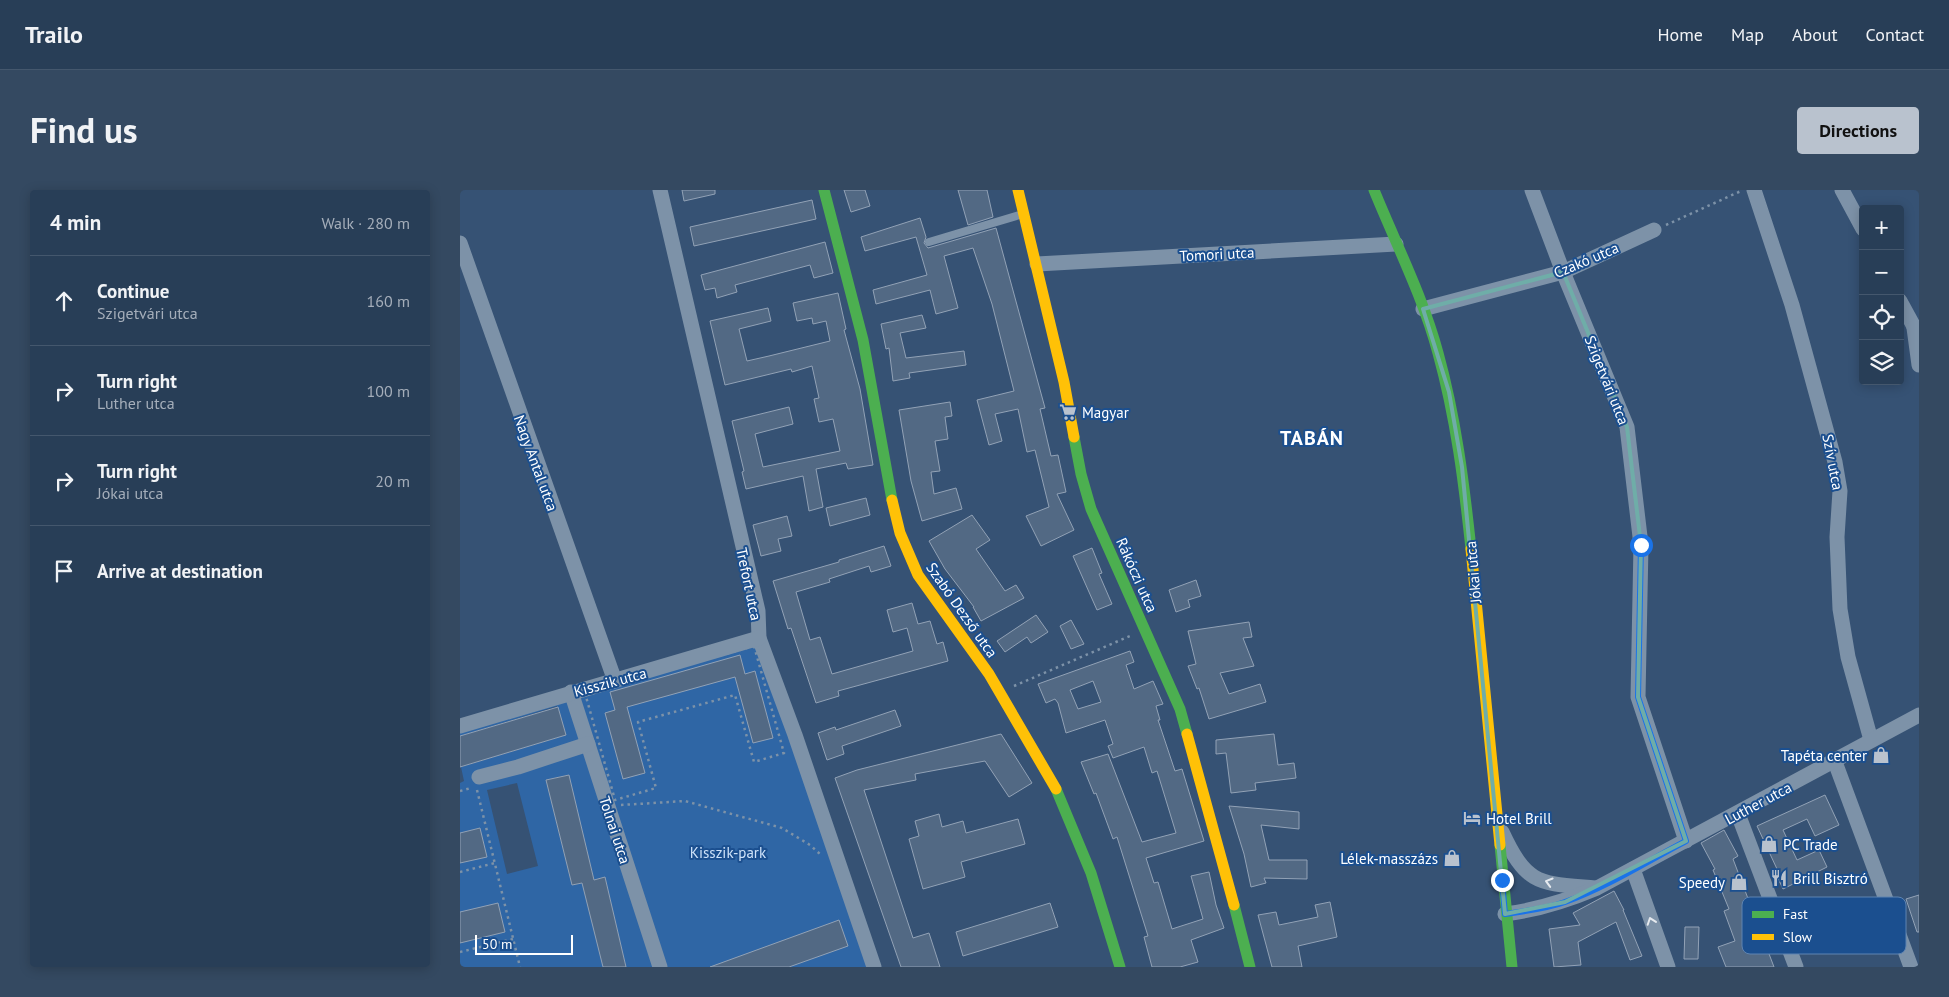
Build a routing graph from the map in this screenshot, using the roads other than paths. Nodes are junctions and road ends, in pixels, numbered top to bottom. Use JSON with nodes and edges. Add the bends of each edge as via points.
{"nodes":[{"id":1,"x":660,"y":190,"type":"edge"},
{"id":2,"x":824,"y":190,"type":"edge"},
{"id":3,"x":1018,"y":190,"type":"edge"},
{"id":4,"x":1374,"y":190,"type":"edge"},
{"id":5,"x":1532,"y":190,"type":"edge"},
{"id":6,"x":1754,"y":190,"type":"edge"},
{"id":7,"x":1842,"y":190,"type":"edge"},
{"id":8,"x":1024,"y":214,"type":"junction"},
{"id":9,"x":1859,"y":222,"type":"edge"},
{"id":10,"x":1654,"y":230,"type":"road end"},
{"id":11,"x":929,"y":242,"type":"dead end"},
{"id":12,"x":460,"y":243,"type":"edge"},
{"id":13,"x":1396,"y":244,"type":"junction"},
{"id":14,"x":1037,"y":264,"type":"junction"},
{"id":15,"x":1563,"y":272,"type":"junction"},
{"id":16,"x":1423,"y":309,"type":"junction"},
{"id":17,"x":1904,"y":309,"type":"edge"},
{"id":18,"x":1916,"y":332,"type":"edge"},
{"id":19,"x":1919,"y":365,"type":"edge"},
{"id":20,"x":759,"y":638,"type":"junction"},
{"id":21,"x":615,"y":681,"type":"junction"},
{"id":22,"x":572,"y":692,"type":"junction"},
{"id":23,"x":1919,"y":715,"type":"edge"},
{"id":24,"x":460,"y":726,"type":"edge"},
{"id":25,"x":1871,"y":740,"type":"junction"},
{"id":26,"x":588,"y":744,"type":"junction"},
{"id":27,"x":1834,"y":762,"type":"junction"},
{"id":28,"x":478,"y":782,"type":"road end"},
{"id":29,"x":1738,"y":814,"type":"junction"},
{"id":30,"x":1496,"y":818,"type":"junction"},
{"id":31,"x":1686,"y":841,"type":"junction"},
{"id":32,"x":1633,"y":869,"type":"junction"},
{"id":33,"x":1597,"y":888,"type":"junction"},
{"id":34,"x":1769,"y":897,"type":"edge"},
{"id":35,"x":1885,"y":897,"type":"edge"},
{"id":36,"x":1505,"y":914,"type":"junction"},
{"id":37,"x":1906,"y":951,"type":"edge"},
{"id":38,"x":1791,"y":954,"type":"edge"},
{"id":39,"x":660,"y":967,"type":"edge"},
{"id":40,"x":874,"y":967,"type":"edge"},
{"id":41,"x":1120,"y":967,"type":"edge"},
{"id":42,"x":1250,"y":967,"type":"edge"},
{"id":43,"x":1512,"y":967,"type":"edge"},
{"id":44,"x":1668,"y":967,"type":"edge"},
{"id":45,"x":1796,"y":967,"type":"edge"},
{"id":46,"x":1912,"y":967,"type":"edge"}],
"edges":[{"from":1,"to":20,"type":"street","name":"Trefort utca","via":[[758,611]]},
{"from":2,"to":41,"type":"street","name":"Szabó Dezső utca","via":[[863,340],[900,533],[918,575],[1000,692],[1051,777],[1091,873]]},
{"from":3,"to":8,"type":"street","name":"Rákóczi utca"},
{"from":4,"to":13,"type":"street","name":"Jókai utca"},
{"from":5,"to":15,"type":"street","name":"Szigetvári utca"},
{"from":6,"to":25,"type":"street","name":"Szív utca","via":[[1792,305],[1835,462],[1840,491],[1837,537],[1840,609],[1848,657]]},
{"from":7,"to":9,"type":"street"},
{"from":8,"to":11,"type":"lane"},
{"from":8,"to":14,"type":"street","name":"Rákóczi utca"},
{"from":10,"to":15,"type":"street","name":"Czakó utca"},
{"from":12,"to":21,"type":"street","name":"Nagy Antal utca"},
{"from":13,"to":14,"type":"street","name":"Tomori utca"},
{"from":13,"to":16,"type":"street","name":"Jókai utca"},
{"from":14,"to":42,"type":"street","name":"Rákóczi utca","via":[[1091,510],[1180,709]]},
{"from":15,"to":16,"type":"street","name":"Czakó utca"},
{"from":15,"to":31,"type":"street","name":"Szigetvári utca","via":[[1628,427],[1641,545],[1638,697]]},
{"from":16,"to":30,"type":"street","name":"Jókai utca","via":[[1449,392],[1460,449]]},
{"from":17,"to":18,"type":"street"},
{"from":18,"to":19,"type":"street"},
{"from":20,"to":21,"type":"street","name":"Kisszik utca"},
{"from":20,"to":40,"type":"street","name":"Trefort utca"},
{"from":21,"to":22,"type":"street","name":"Kisszik utca"},
{"from":22,"to":24,"type":"street","name":"Kisszik utca"},
{"from":22,"to":26,"type":"street","name":"Tolnai utca"},
{"from":23,"to":25,"type":"street","name":"Luther utca"},
{"from":25,"to":27,"type":"street","name":"Luther utca"},
{"from":26,"to":28,"type":"street"},
{"from":26,"to":39,"type":"street","name":"Tolnai utca"},
{"from":27,"to":29,"type":"street","name":"Luther utca"},
{"from":27,"to":35,"type":"street"},
{"from":29,"to":31,"type":"street","name":"Luther utca"},
{"from":29,"to":34,"type":"street"},
{"from":33,"to":30,"type":"street","one_way":true,"via":[[1547,884],[1528,874],[1514,858]]},
{"from":30,"to":36,"type":"street","name":"Jókai utca"},
{"from":31,"to":32,"type":"street","name":"Luther utca"},
{"from":32,"to":33,"type":"street","name":"Luther utca"},
{"from":44,"to":32,"type":"street","one_way":true},
{"from":33,"to":36,"type":"street","name":"Luther utca","via":[[1565,902]]},
{"from":36,"to":43,"type":"street","name":"Jókai utca"},
{"from":37,"to":46,"type":"street"},
{"from":38,"to":45,"type":"street"}]}
